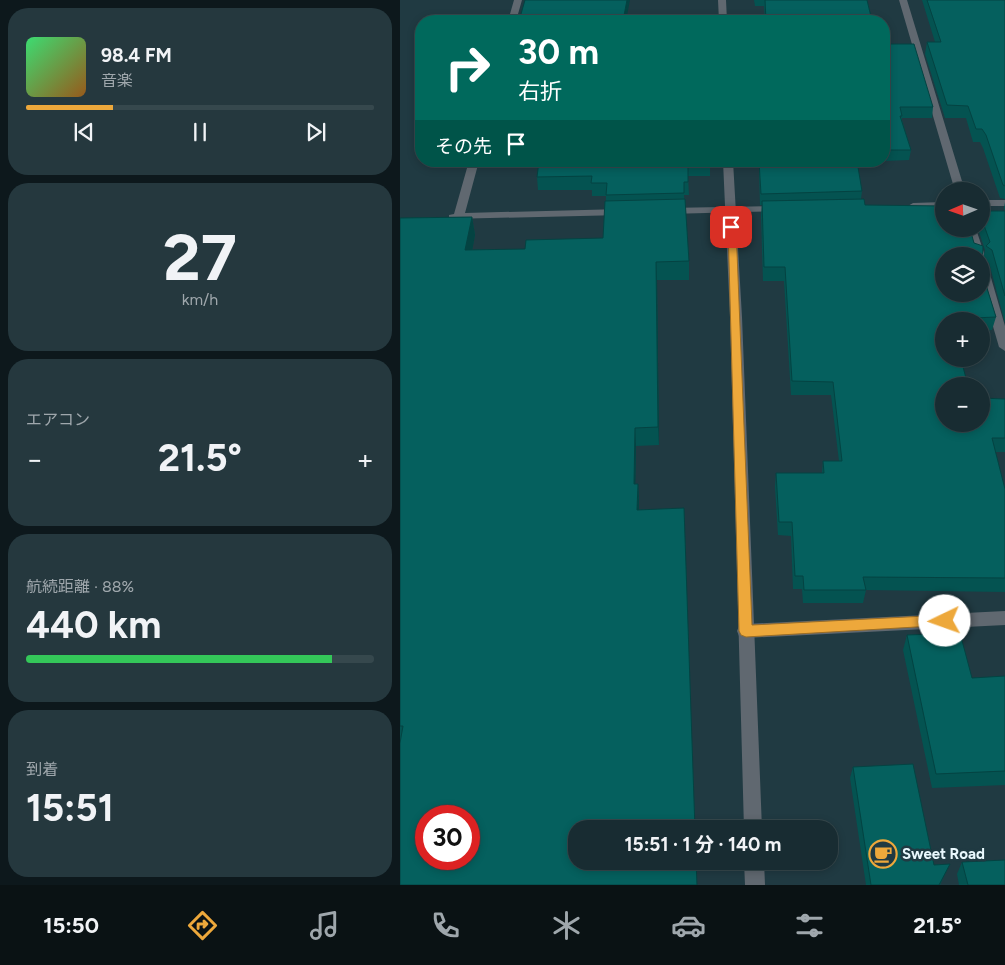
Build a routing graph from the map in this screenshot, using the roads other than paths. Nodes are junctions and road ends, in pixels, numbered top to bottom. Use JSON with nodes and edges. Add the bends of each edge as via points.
{"nodes":[{"id":1,"x":518,"y":0,"type":"edge"},
{"id":2,"x":722,"y":0,"type":"edge"},
{"id":3,"x":903,"y":0,"type":"edge"},
{"id":4,"x":514,"y":15,"type":"edge"},
{"id":5,"x":723,"y":15,"type":"edge"},
{"id":6,"x":472,"y":167,"type":"edge"},
{"id":7,"x":728,"y":167,"type":"edge"},
{"id":8,"x":957,"y":182,"type":"edge"},
{"id":9,"x":1005,"y":203,"type":"edge"},
{"id":10,"x":990,"y":204,"type":"edge"},
{"id":11,"x":935,"y":205,"type":"edge"},
{"id":12,"x":906,"y":207,"type":"edge"},
{"id":13,"x":789,"y":208,"type":"edge"},
{"id":14,"x":730,"y":209,"type":"junction"},
{"id":15,"x":653,"y":211,"type":"edge"},
{"id":16,"x":633,"y":212,"type":"edge"},
{"id":17,"x":459,"y":217,"type":"junction"},
{"id":18,"x":441,"y":218,"type":"edge"},
{"id":19,"x":990,"y":295,"type":"edge"},
{"id":20,"x":1005,"y":347,"type":"edge"},
{"id":21,"x":1005,"y":618,"type":"edge"},
{"id":22,"x":746,"y":631,"type":"junction"},
{"id":23,"x":753,"y":820,"type":"edge"},
{"id":24,"x":754,"y":870,"type":"edge"},
{"id":25,"x":755,"y":885,"type":"edge"}],
"edges":[{"from":1,"to":4,"type":"street"},
{"from":2,"to":5,"type":"street"},
{"from":3,"to":8,"type":"street"},
{"from":6,"to":17,"type":"street"},
{"from":7,"to":14,"type":"street"},
{"from":9,"to":10,"type":"street"},
{"from":11,"to":12,"type":"street"},
{"from":13,"to":14,"type":"street"},
{"from":14,"to":15,"type":"street"},
{"from":14,"to":22,"type":"street"},
{"from":16,"to":17,"type":"street"},
{"from":17,"to":18,"type":"street"},
{"from":19,"to":20,"type":"street"},
{"from":21,"to":22,"type":"street"},
{"from":22,"to":23,"type":"street"},
{"from":24,"to":25,"type":"street"}]}
